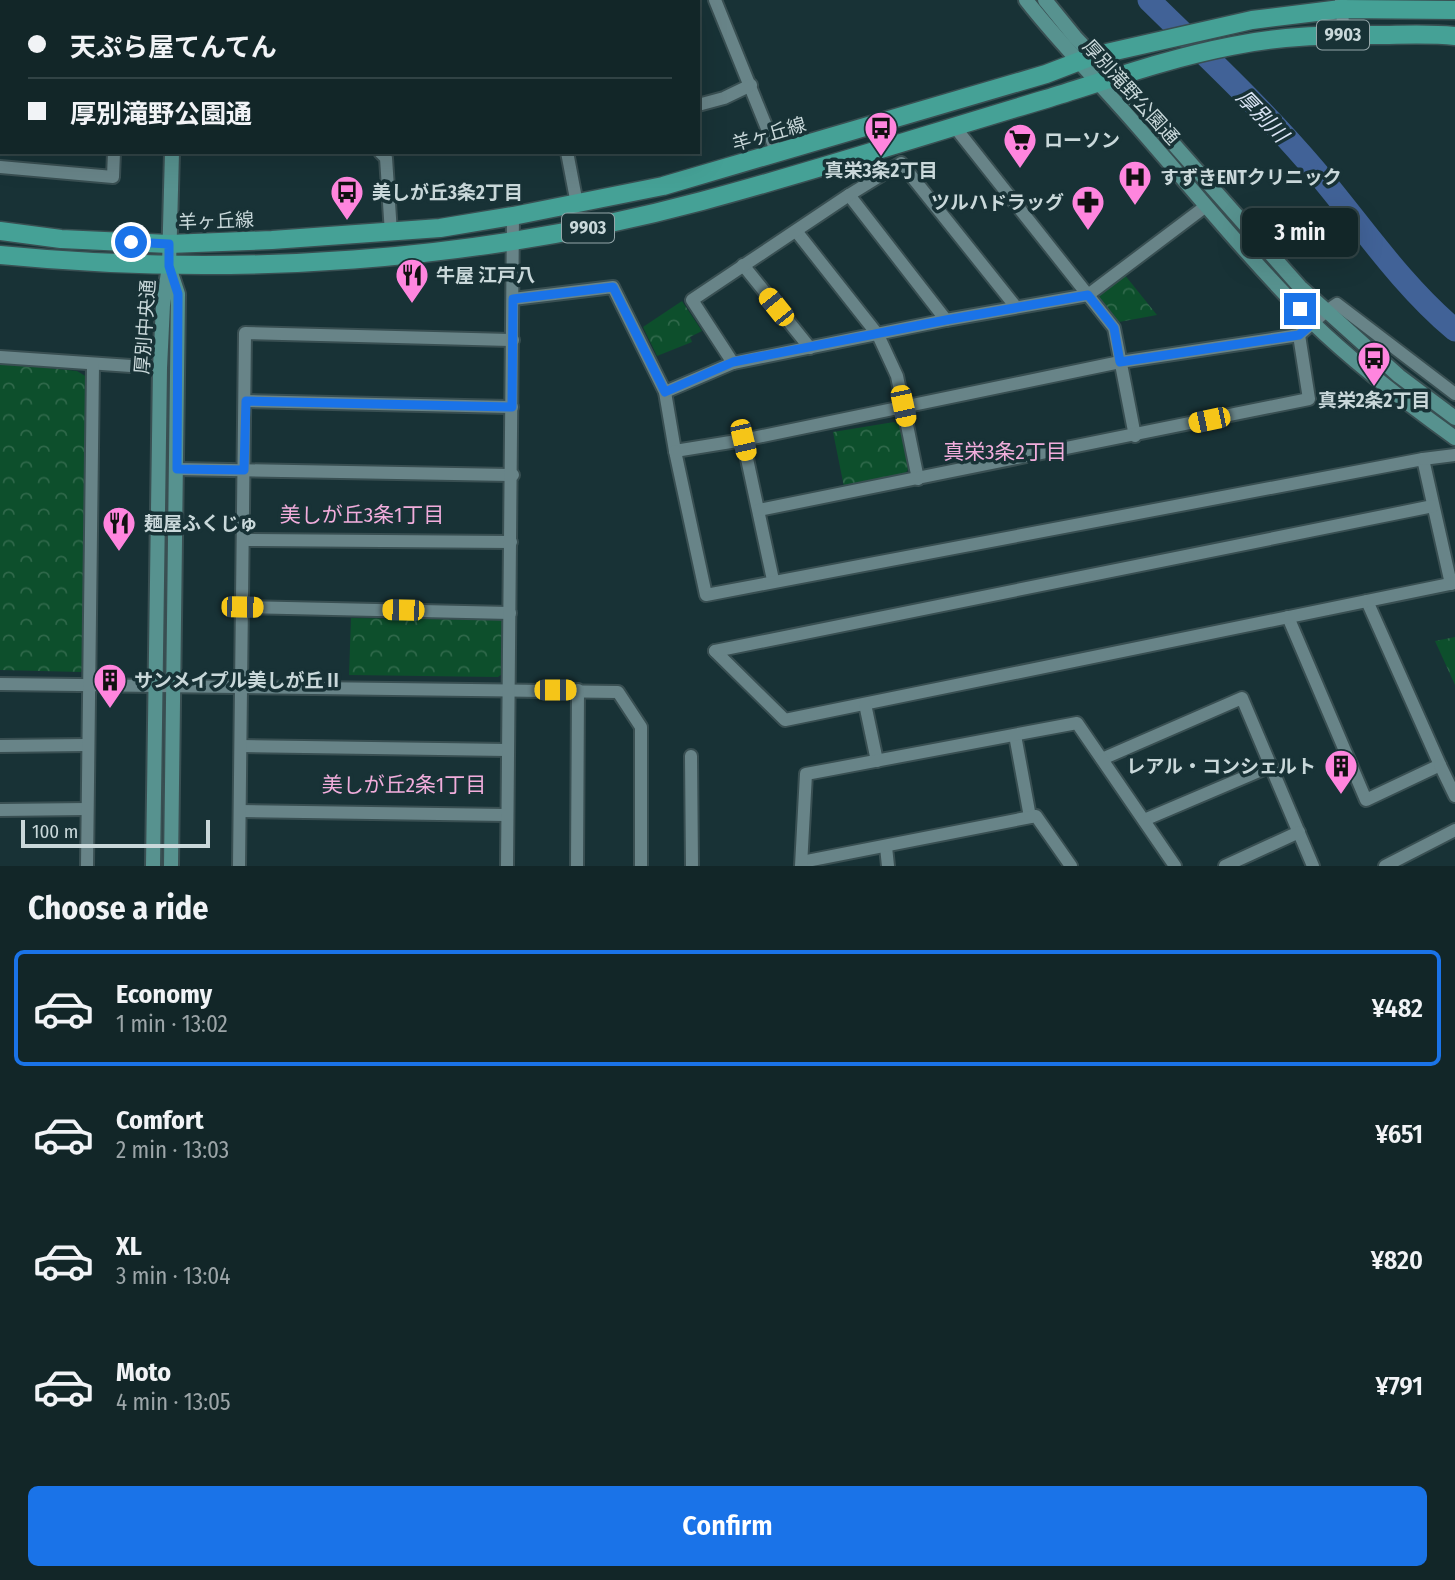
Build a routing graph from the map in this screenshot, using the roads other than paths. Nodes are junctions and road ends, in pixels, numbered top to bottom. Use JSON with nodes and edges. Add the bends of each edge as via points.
{"nodes":[{"id":1,"x":715,"y":0,"type":"edge"},
{"id":2,"x":1026,"y":0,"type":"edge"},
{"id":3,"x":1045,"y":0,"type":"edge"},
{"id":4,"x":1341,"y":4,"type":"edge"},
{"id":5,"x":1455,"y":10,"type":"edge"},
{"id":6,"x":1344,"y":35,"type":"junction"},
{"id":7,"x":1455,"y":36,"type":"edge"},
{"id":8,"x":1085,"y":59,"type":"junction"},
{"id":9,"x":1105,"y":80,"type":"junction"},
{"id":10,"x":751,"y":85,"type":"junction"},
{"id":11,"x":700,"y":104,"type":"edge"},
{"id":12,"x":954,"y":126,"type":"junction"},
{"id":13,"x":776,"y":153,"type":"junction"},
{"id":14,"x":114,"y":154,"type":"edge"},
{"id":15,"x":172,"y":154,"type":"edge"},
{"id":16,"x":382,"y":154,"type":"edge"},
{"id":17,"x":567,"y":154,"type":"edge"},
{"id":18,"x":0,"y":167,"type":"edge"},
{"id":19,"x":849,"y":195,"type":"junction"},
{"id":20,"x":576,"y":204,"type":"junction"},
{"id":21,"x":1206,"y":205,"type":"junction"},
{"id":22,"x":513,"y":216,"type":"junction"},
{"id":23,"x":796,"y":230,"type":"junction"},
{"id":24,"x":0,"y":231,"type":"edge"},
{"id":25,"x":391,"y":233,"type":"junction"},
{"id":26,"x":514,"y":241,"type":"junction"},
{"id":27,"x":169,"y":244,"type":"junction"},
{"id":28,"x":0,"y":255,"type":"edge"},
{"id":29,"x":743,"y":265,"type":"junction"},
{"id":30,"x":169,"y":266,"type":"junction"},
{"id":31,"x":1088,"y":295,"type":"junction"},
{"id":32,"x":513,"y":299,"type":"junction"},
{"id":33,"x":1016,"y":307,"type":"junction"},
{"id":34,"x":1325,"y":312,"type":"junction"},
{"id":35,"x":946,"y":320,"type":"junction"},
{"id":36,"x":1313,"y":323,"type":"junction"},
{"id":37,"x":878,"y":335,"type":"junction"},
{"id":38,"x":1299,"y":335,"type":"junction"},
{"id":39,"x":513,"y":340,"type":"junction"},
{"id":40,"x":810,"y":348,"type":"junction"},
{"id":41,"x":0,"y":357,"type":"edge"},
{"id":42,"x":733,"y":362,"type":"junction"},
{"id":43,"x":1120,"y":362,"type":"junction"},
{"id":44,"x":93,"y":365,"type":"junction"},
{"id":45,"x":160,"y":368,"type":"junction"},
{"id":46,"x":665,"y":392,"type":"junction"},
{"id":47,"x":1455,"y":394,"type":"edge"},
{"id":48,"x":246,"y":401,"type":"junction"},
{"id":49,"x":903,"y":406,"type":"junction"},
{"id":50,"x":512,"y":407,"type":"junction"},
{"id":51,"x":1455,"y":418,"type":"edge"},
{"id":52,"x":1135,"y":436,"type":"junction"},
{"id":53,"x":1455,"y":438,"type":"edge"},
{"id":54,"x":743,"y":440,"type":"junction"},
{"id":55,"x":675,"y":451,"type":"junction"},
{"id":56,"x":1455,"y":455,"type":"edge"},
{"id":57,"x":1423,"y":459,"type":"junction"},
{"id":58,"x":177,"y":469,"type":"junction"},
{"id":59,"x":244,"y":470,"type":"junction"},
{"id":60,"x":513,"y":475,"type":"junction"},
{"id":61,"x":918,"y":479,"type":"junction"},
{"id":62,"x":1433,"y":506,"type":"junction"},
{"id":63,"x":759,"y":510,"type":"junction"},
{"id":64,"x":243,"y":540,"type":"junction"},
{"id":65,"x":511,"y":542,"type":"junction"},
{"id":66,"x":773,"y":580,"type":"junction"},
{"id":67,"x":1453,"y":584,"type":"edge"},
{"id":68,"x":1367,"y":601,"type":"junction"},
{"id":69,"x":242,"y":607,"type":"junction"},
{"id":70,"x":510,"y":613,"type":"junction"},
{"id":71,"x":1288,"y":617,"type":"junction"},
{"id":72,"x":0,"y":684,"type":"edge"},
{"id":73,"x":88,"y":685,"type":"junction"},
{"id":74,"x":155,"y":685,"type":"junction"},
{"id":75,"x":241,"y":686,"type":"junction"},
{"id":76,"x":174,"y":687,"type":"junction"},
{"id":77,"x":509,"y":690,"type":"junction"},
{"id":78,"x":578,"y":690,"type":"junction"},
{"id":79,"x":865,"y":704,"type":"junction"},
{"id":80,"x":1015,"y":735,"type":"junction"},
{"id":81,"x":87,"y":745,"type":"junction"},
{"id":82,"x":0,"y":746,"type":"edge"},
{"id":83,"x":241,"y":746,"type":"junction"},
{"id":84,"x":508,"y":750,"type":"junction"},
{"id":85,"x":691,"y":756,"type":"dead end"},
{"id":86,"x":1102,"y":759,"type":"junction"},
{"id":87,"x":877,"y":761,"type":"junction"},
{"id":88,"x":1440,"y":765,"type":"junction"},
{"id":89,"x":1271,"y":766,"type":"junction"},
{"id":90,"x":1455,"y":796,"type":"edge"},
{"id":91,"x":87,"y":809,"type":"junction"},
{"id":92,"x":0,"y":810,"type":"edge"},
{"id":93,"x":240,"y":811,"type":"junction"},
{"id":94,"x":506,"y":815,"type":"junction"},
{"id":95,"x":1030,"y":817,"type":"junction"},
{"id":96,"x":1144,"y":820,"type":"junction"},
{"id":97,"x":1455,"y":831,"type":"edge"},
{"id":98,"x":1299,"y":832,"type":"junction"},
{"id":99,"x":886,"y":847,"type":"junction"},
{"id":100,"x":802,"y":864,"type":"edge"},
{"id":101,"x":87,"y":866,"type":"edge"},
{"id":102,"x":153,"y":866,"type":"edge"},
{"id":103,"x":171,"y":866,"type":"edge"},
{"id":104,"x":239,"y":866,"type":"edge"},
{"id":105,"x":507,"y":866,"type":"edge"},
{"id":106,"x":577,"y":866,"type":"edge"},
{"id":107,"x":641,"y":866,"type":"edge"},
{"id":108,"x":692,"y":866,"type":"edge"},
{"id":109,"x":888,"y":866,"type":"edge"},
{"id":110,"x":1071,"y":866,"type":"edge"},
{"id":111,"x":1175,"y":866,"type":"edge"},
{"id":112,"x":1225,"y":866,"type":"edge"},
{"id":113,"x":1313,"y":866,"type":"edge"},
{"id":114,"x":1385,"y":866,"type":"edge"}],
"edges":[{"from":1,"to":10,"type":"street"},
{"from":2,"to":8,"type":"street","name":"厚別滝野公園通"},
{"from":3,"to":8,"type":"street","name":"厚別滝野公園通"},
{"from":4,"to":5,"type":"main road","name":"羊ヶ丘線","number":"9903"},
{"from":4,"to":6,"type":"street"},
{"from":4,"to":8,"type":"main road","name":"羊ヶ丘線","number":"9903","via":[[1213,27]]},
{"from":6,"to":7,"type":"main road","number":"9903"},
{"from":6,"to":9,"type":"main road","number":"9903","via":[[1308,35],[1232,46]]},
{"from":8,"to":9,"type":"street","name":"厚別滝野公園通"},
{"from":8,"to":13,"type":"main road","name":"羊ヶ丘線","number":"9903"},
{"from":9,"to":12,"type":"main road","number":"9903"},
{"from":9,"to":21,"type":"street","name":"厚別滝野公園通"},
{"from":9,"to":34,"type":"street","name":"厚別滝野公園通"},
{"from":10,"to":11,"type":"street"},
{"from":10,"to":13,"type":"street"},
{"from":12,"to":26,"type":"main road","number":"9903","via":[[705,200]]},
{"from":12,"to":31,"type":"street"},
{"from":13,"to":20,"type":"main road","name":"羊ヶ丘線","number":"9903","via":[[663,186]]},
{"from":14,"to":18,"type":"street","via":[[113,177]]},
{"from":15,"to":27,"type":"street"},
{"from":16,"to":25,"type":"street","via":[[386,158]]},
{"from":17,"to":20,"type":"street"},
{"from":19,"to":23,"type":"street"},
{"from":19,"to":33,"type":"street","via":[[901,163]]},
{"from":19,"to":35,"type":"street"},
{"from":20,"to":22,"type":"main road","name":"羊ヶ丘線","number":"9903"},
{"from":21,"to":31,"type":"street"},
{"from":21,"to":36,"type":"street","name":"厚別滝野公園通"},
{"from":22,"to":25,"type":"main road","name":"羊ヶ丘線","number":"9903"},
{"from":22,"to":26,"type":"street"},
{"from":23,"to":29,"type":"street"},
{"from":23,"to":37,"type":"street"},
{"from":24,"to":27,"type":"main road","name":"羊ヶ丘線","number":"9903"},
{"from":25,"to":27,"type":"main road","name":"羊ヶ丘線","number":"9903"},
{"from":26,"to":30,"type":"main road","number":"9903","via":[[331,262]]},
{"from":26,"to":32,"type":"street"},
{"from":27,"to":30,"type":"street"},
{"from":28,"to":30,"type":"main road","number":"9903"},
{"from":29,"to":40,"type":"street"},
{"from":29,"to":42,"type":"street","via":[[692,300]]},
{"from":30,"to":45,"type":"street","name":"厚別中央通"},
{"from":30,"to":58,"type":"street","name":"厚別中央通","via":[[178,294]]},
{"from":31,"to":33,"type":"street"},
{"from":31,"to":43,"type":"street","via":[[1114,328]]},
{"from":32,"to":39,"type":"street"},
{"from":32,"to":46,"type":"street","via":[[613,287]]},
{"from":33,"to":35,"type":"street"},
{"from":34,"to":36,"type":"street"},
{"from":34,"to":47,"type":"street","via":[[1337,304]]},
{"from":34,"to":51,"type":"street","name":"厚別滝野公園通"},
{"from":35,"to":37,"type":"street"},
{"from":36,"to":38,"type":"street"},
{"from":36,"to":53,"type":"street","name":"厚別滝野公園通"},
{"from":37,"to":40,"type":"street"},
{"from":37,"to":49,"type":"street","via":[[897,376]]},
{"from":38,"to":43,"type":"street"},
{"from":38,"to":52,"type":"street","via":[[1309,399]]},
{"from":39,"to":48,"type":"street","via":[[245,333]]},
{"from":39,"to":50,"type":"street"},
{"from":40,"to":42,"type":"street"},
{"from":41,"to":44,"type":"street"},
{"from":42,"to":46,"type":"street"},
{"from":43,"to":49,"type":"street"},
{"from":43,"to":52,"type":"street"},
{"from":44,"to":45,"type":"street"},
{"from":44,"to":73,"type":"street"},
{"from":45,"to":74,"type":"street","name":"厚別中央通"},
{"from":46,"to":55,"type":"street"},
{"from":48,"to":50,"type":"street"},
{"from":48,"to":59,"type":"street"},
{"from":49,"to":54,"type":"street"},
{"from":49,"to":61,"type":"street"},
{"from":50,"to":60,"type":"street"},
{"from":52,"to":61,"type":"street"},
{"from":54,"to":55,"type":"street"},
{"from":54,"to":63,"type":"street"},
{"from":55,"to":66,"type":"street","via":[[706,594]]},
{"from":56,"to":57,"type":"street"},
{"from":57,"to":62,"type":"street"},
{"from":57,"to":66,"type":"street"},
{"from":58,"to":59,"type":"street"},
{"from":58,"to":76,"type":"street","name":"厚別中央通"},
{"from":59,"to":60,"type":"street"},
{"from":59,"to":64,"type":"street"},
{"from":60,"to":65,"type":"street"},
{"from":61,"to":63,"type":"street"},
{"from":62,"to":67,"type":"street"},
{"from":62,"to":79,"type":"street","via":[[715,651],[785,720]]},
{"from":63,"to":66,"type":"street"},
{"from":64,"to":65,"type":"street"},
{"from":64,"to":69,"type":"street"},
{"from":65,"to":70,"type":"street"},
{"from":67,"to":68,"type":"street"},
{"from":68,"to":71,"type":"street"},
{"from":68,"to":88,"type":"street"},
{"from":69,"to":70,"type":"street"},
{"from":69,"to":75,"type":"street"},
{"from":70,"to":77,"type":"street"},
{"from":71,"to":79,"type":"street"},
{"from":71,"to":88,"type":"street","via":[[1366,800]]},
{"from":72,"to":73,"type":"street"},
{"from":73,"to":74,"type":"street"},
{"from":73,"to":81,"type":"street"},
{"from":74,"to":76,"type":"street"},
{"from":74,"to":102,"type":"street","name":"厚別中央通"},
{"from":75,"to":76,"type":"street"},
{"from":75,"to":77,"type":"street"},
{"from":75,"to":83,"type":"street"},
{"from":76,"to":103,"type":"street","name":"厚別中央通"},
{"from":77,"to":78,"type":"street"},
{"from":77,"to":84,"type":"street"},
{"from":78,"to":106,"type":"street"},
{"from":78,"to":107,"type":"street","via":[[618,692],[641,727]]},
{"from":79,"to":87,"type":"street"},
{"from":80,"to":86,"type":"street","via":[[1077,723]]},
{"from":80,"to":87,"type":"street"},
{"from":80,"to":95,"type":"street"},
{"from":81,"to":82,"type":"street"},
{"from":81,"to":91,"type":"street"},
{"from":83,"to":84,"type":"street"},
{"from":83,"to":93,"type":"street"},
{"from":84,"to":94,"type":"street"},
{"from":85,"to":108,"type":"street"},
{"from":86,"to":89,"type":"street","via":[[1242,698]]},
{"from":86,"to":96,"type":"street"},
{"from":87,"to":100,"type":"street","via":[[806,774]]},
{"from":88,"to":90,"type":"street"},
{"from":89,"to":96,"type":"street"},
{"from":89,"to":98,"type":"street"},
{"from":91,"to":92,"type":"street"},
{"from":91,"to":101,"type":"street"},
{"from":93,"to":94,"type":"street"},
{"from":93,"to":104,"type":"street"},
{"from":94,"to":105,"type":"street"},
{"from":95,"to":99,"type":"street"},
{"from":95,"to":110,"type":"street","via":[[1036,816]]},
{"from":96,"to":111,"type":"street"},
{"from":97,"to":114,"type":"street"},
{"from":98,"to":112,"type":"street"},
{"from":98,"to":113,"type":"street"},
{"from":99,"to":100,"type":"street"},
{"from":99,"to":109,"type":"street"}]}
